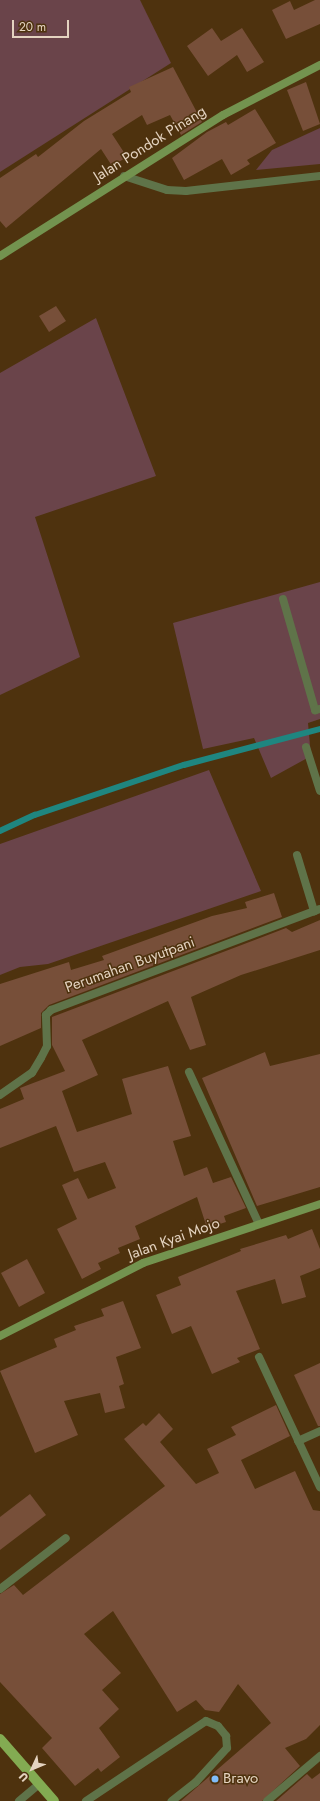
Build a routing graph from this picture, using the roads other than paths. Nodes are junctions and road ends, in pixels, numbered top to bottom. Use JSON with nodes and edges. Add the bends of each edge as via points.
{"nodes":[{"id":1,"x":320,"y":65,"type":"edge"},
{"id":2,"x":124,"y":176,"type":"junction"},
{"id":3,"x":320,"y":176,"type":"edge"},
{"id":4,"x":0,"y":256,"type":"edge"},
{"id":5,"x":283,"y":599,"type":"dead end"},
{"id":6,"x":320,"y":709,"type":"edge"},
{"id":7,"x":306,"y":747,"type":"dead end"},
{"id":8,"x":320,"y":791,"type":"edge"},
{"id":9,"x":297,"y":855,"type":"dead end"},
{"id":10,"x":317,"y":910,"type":"edge"},
{"id":11,"x":189,"y":1072,"type":"dead end"},
{"id":12,"x":0,"y":1095,"type":"edge"},
{"id":13,"x":320,"y":1204,"type":"edge"},
{"id":14,"x":259,"y":1224,"type":"junction"},
{"id":15,"x":0,"y":1336,"type":"edge"},
{"id":16,"x":259,"y":1357,"type":"dead end"},
{"id":17,"x":320,"y":1431,"type":"edge"},
{"id":18,"x":298,"y":1441,"type":"junction"},
{"id":19,"x":320,"y":1487,"type":"edge"},
{"id":20,"x":66,"y":1538,"type":"dead end"},
{"id":21,"x":0,"y":1590,"type":"edge"},
{"id":22,"x":0,"y":1738,"type":"edge"},
{"id":23,"x":320,"y":1756,"type":"edge"},
{"id":24,"x":39,"y":1784,"type":"junction"},
{"id":25,"x":19,"y":1801,"type":"edge"},
{"id":26,"x":54,"y":1801,"type":"edge"},
{"id":27,"x":86,"y":1801,"type":"edge"},
{"id":28,"x":172,"y":1801,"type":"edge"},
{"id":29,"x":267,"y":1801,"type":"edge"}],
"edges":[{"from":1,"to":2,"type":"street","name":"Jalan Pondok Pinang","via":[[223,115]]},
{"from":2,"to":3,"type":"street","via":[[168,190],[186,191]]},
{"from":2,"to":4,"type":"street","name":"Jalan Pondok Pinang"},
{"from":5,"to":6,"type":"street","via":[[315,710]]},
{"from":7,"to":8,"type":"street"},
{"from":9,"to":10,"type":"street"},
{"from":10,"to":12,"type":"street","name":"Perumahan Buyutpani","via":[[50,1010],[46,1015],[47,1046],[41,1058],[32,1073]]},
{"from":11,"to":14,"type":"street"},
{"from":13,"to":14,"type":"street","name":"Jalan Kyai Mojo"},
{"from":14,"to":15,"type":"street","name":"Jalan Kyai Mojo","via":[[143,1263]]},
{"from":16,"to":18,"type":"street"},
{"from":17,"to":18,"type":"street"},
{"from":18,"to":19,"type":"street"},
{"from":20,"to":21,"type":"street"},
{"from":22,"to":24,"type":"main road"},
{"from":23,"to":29,"type":"street"},
{"from":24,"to":25,"type":"street"},
{"from":24,"to":26,"type":"main road"},
{"from":27,"to":28,"type":"street","via":[[206,1721],[218,1726],[226,1736],[227,1748],[196,1782]]}]}
